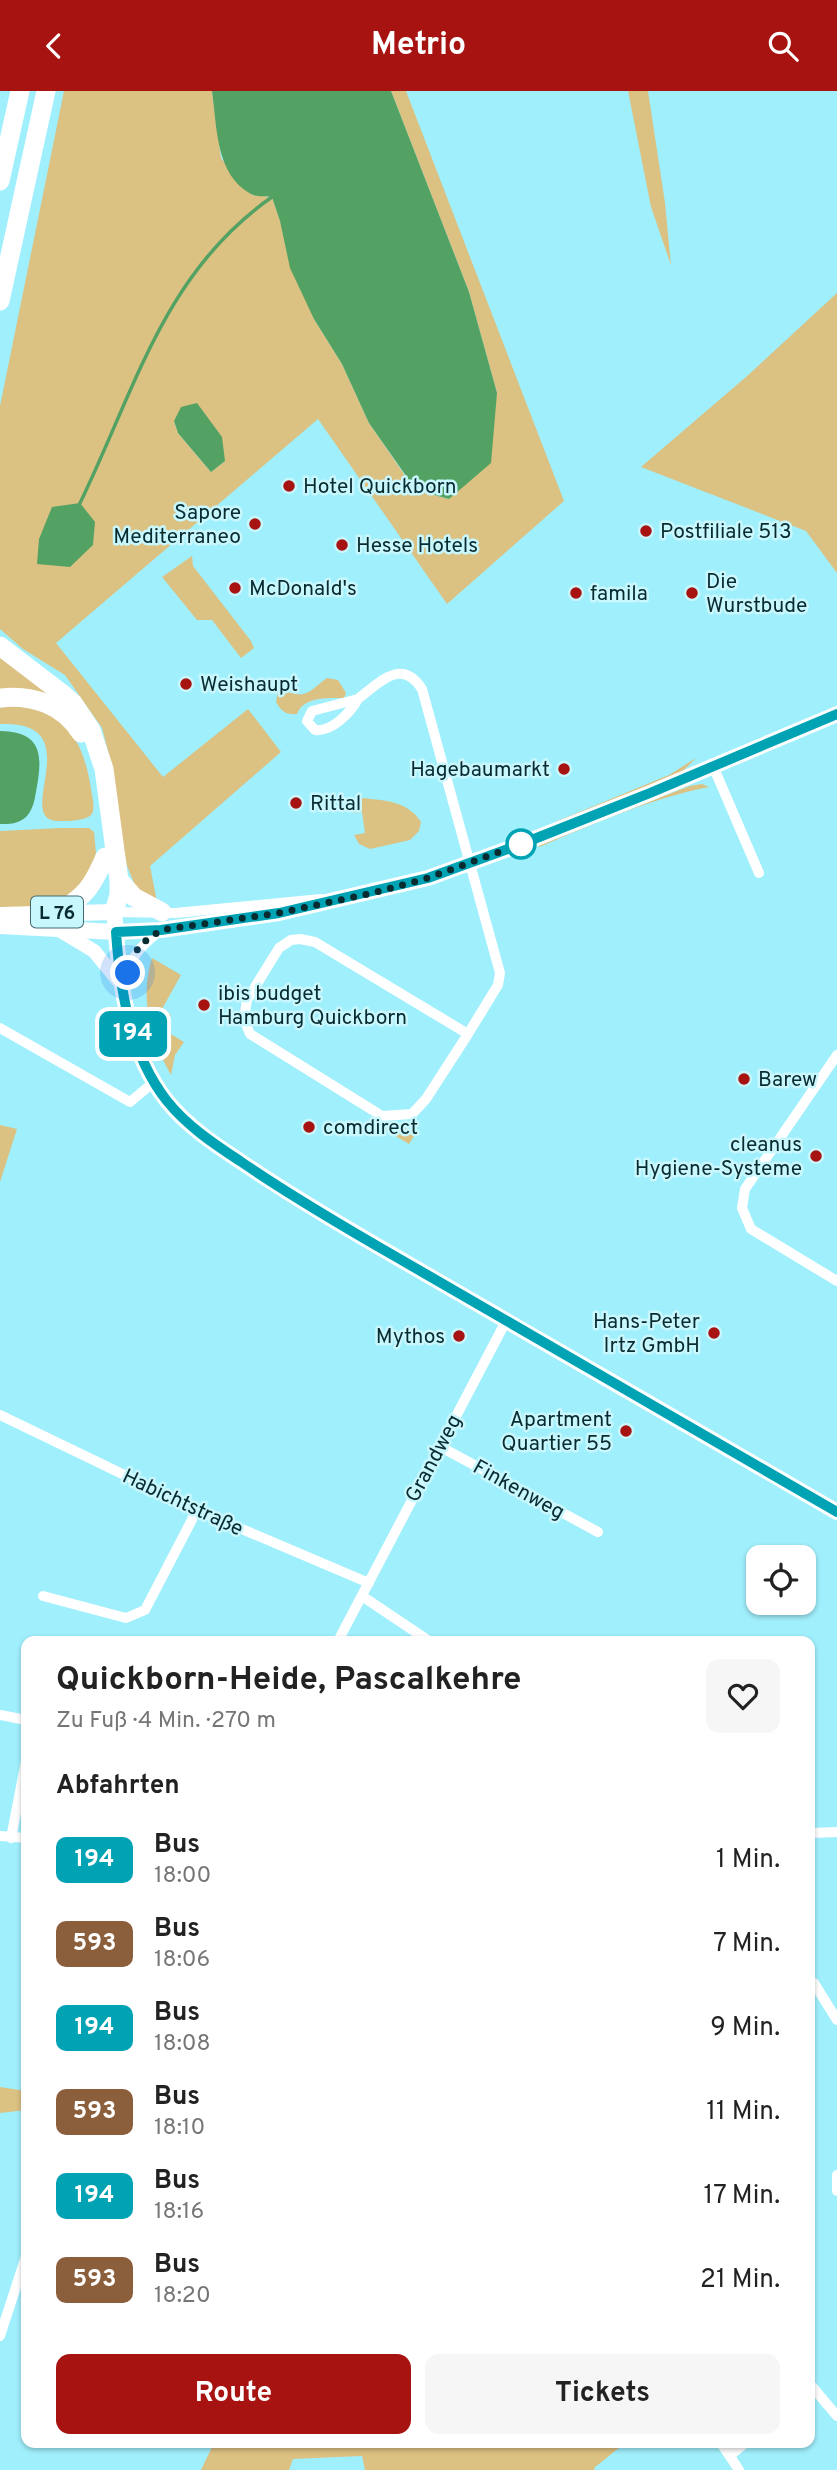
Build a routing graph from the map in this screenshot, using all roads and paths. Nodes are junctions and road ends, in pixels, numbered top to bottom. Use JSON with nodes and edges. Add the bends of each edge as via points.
{"nodes":[{"id":1,"x":20,"y":91,"type":"edge"},
{"id":2,"x":46,"y":91,"type":"edge"},
{"id":3,"x":0,"y":181,"type":"edge"},
{"id":4,"x":0,"y":302,"type":"edge"},
{"id":5,"x":0,"y":646,"type":"edge"},
{"id":6,"x":0,"y":698,"type":"edge"},
{"id":7,"x":358,"y":699,"type":"dead end"},
{"id":8,"x":837,"y":714,"type":"edge"},
{"id":9,"x":713,"y":766,"type":"junction"},
{"id":10,"x":105,"y":857,"type":"junction"},
{"id":11,"x":471,"y":864,"type":"junction"},
{"id":12,"x":759,"y":873,"type":"dead end"},
{"id":13,"x":119,"y":880,"type":"junction"},
{"id":14,"x":338,"y":900,"type":"junction"},
{"id":15,"x":114,"y":912,"type":"junction"},
{"id":16,"x":0,"y":915,"type":"edge"},
{"id":17,"x":59,"y":921,"type":"junction"},
{"id":18,"x":161,"y":921,"type":"junction"},
{"id":19,"x":0,"y":926,"type":"edge"},
{"id":20,"x":116,"y":932,"type":"junction"},
{"id":21,"x":123,"y":987,"type":"junction"},
{"id":22,"x":0,"y":1028,"type":"edge"},
{"id":23,"x":467,"y":1034,"type":"junction"},
{"id":24,"x":837,"y":1055,"type":"edge"},
{"id":25,"x":154,"y":1082,"type":"junction"},
{"id":26,"x":837,"y":1281,"type":"edge"},
{"id":27,"x":506,"y":1321,"type":"junction"},
{"id":28,"x":0,"y":1415,"type":"edge"},
{"id":29,"x":439,"y":1446,"type":"junction"},
{"id":30,"x":197,"y":1510,"type":"junction"},
{"id":31,"x":837,"y":1512,"type":"edge"},
{"id":32,"x":598,"y":1532,"type":"dead end"},
{"id":33,"x":369,"y":1583,"type":"junction"},
{"id":34,"x":43,"y":1596,"type":"dead end"},
{"id":35,"x":362,"y":1596,"type":"junction"},
{"id":36,"x":341,"y":1636,"type":"edge"},
{"id":37,"x":422,"y":1636,"type":"edge"},
{"id":38,"x":0,"y":1715,"type":"edge"},
{"id":39,"x":21,"y":1719,"type":"edge"},
{"id":40,"x":21,"y":1779,"type":"edge"},
{"id":41,"x":837,"y":1832,"type":"edge"},
{"id":42,"x":815,"y":1833,"type":"edge"},
{"id":43,"x":5,"y":1837,"type":"edge"},
{"id":44,"x":815,"y":1985,"type":"edge"},
{"id":45,"x":837,"y":2020,"type":"edge"},
{"id":46,"x":837,"y":2175,"type":"edge"},
{"id":47,"x":837,"y":2191,"type":"edge"},
{"id":48,"x":21,"y":2271,"type":"edge"},
{"id":49,"x":0,"y":2336,"type":"edge"},
{"id":50,"x":815,"y":2390,"type":"edge"},
{"id":51,"x":837,"y":2416,"type":"edge"},
{"id":52,"x":725,"y":2448,"type":"edge"},
{"id":53,"x":739,"y":2448,"type":"edge"},
{"id":54,"x":731,"y":2455,"type":"junction"},
{"id":55,"x":739,"y":2470,"type":"edge"}],
"edges":[{"from":1,"to":3,"type":"highway"},
{"from":2,"to":4,"type":"highway"},
{"from":5,"to":13,"type":"highway","via":[[64,695],[91,730],[107,787]]},
{"from":6,"to":10,"type":"highway","via":[[23,697],[50,705],[80,731],[96,770]]},
{"from":7,"to":11,"type":"street","via":[[388,676],[415,678],[422,689]]},
{"from":8,"to":9,"type":"street"},
{"from":9,"to":11,"type":"street"},
{"from":9,"to":12,"type":"street"},
{"from":10,"to":15,"type":"highway"},
{"from":10,"to":17,"type":"highway","via":[[87,893]]},
{"from":11,"to":14,"type":"street"},
{"from":11,"to":23,"type":"street","via":[[500,973],[498,985]]},
{"from":13,"to":15,"type":"highway"},
{"from":13,"to":18,"type":"highway"},
{"from":14,"to":18,"type":"street","via":[[279,913]]},
{"from":14,"to":18,"type":"street","via":[[316,898]]},
{"from":15,"to":17,"type":"main road","number":"L 76"},
{"from":15,"to":18,"type":"street"},
{"from":15,"to":20,"type":"main road","number":"L 76"},
{"from":16,"to":17,"type":"main road","number":"L 76","via":[[45,915]]},
{"from":17,"to":19,"type":"main road","number":"L 76"},
{"from":17,"to":20,"type":"main road","number":"L 76"},
{"from":17,"to":21,"type":"main road","number":"L 76","via":[[94,951]]},
{"from":18,"to":20,"type":"street"},
{"from":18,"to":21,"type":"street","via":[[140,945]]},
{"from":20,"to":21,"type":"main road","number":"L 76"},
{"from":21,"to":25,"type":"main road","number":"L 76","via":[[132,1032]]},
{"from":22,"to":25,"type":"street","via":[[130,1102]]},
{"from":23,"to":23,"type":"street","via":[[315,942],[300,939],[279,948],[247,1000],[244,1019],[250,1034],[382,1116],[412,1114]]},
{"from":24,"to":26,"type":"street","via":[[745,1189],[742,1208],[751,1229]]},
{"from":25,"to":27,"type":"main road","number":"L 76","via":[[198,1132],[257,1173]]},
{"from":27,"to":29,"type":"street","name":"Grandweg"},
{"from":27,"to":31,"type":"main road","number":"L 76"},
{"from":28,"to":30,"type":"street","name":"Habichtstraße"},
{"from":29,"to":32,"type":"street","name":"Finkenweg"},
{"from":29,"to":33,"type":"street","name":"Grandweg"},
{"from":30,"to":33,"type":"street","name":"Habichtstraße"},
{"from":30,"to":34,"type":"street","via":[[145,1610],[126,1618]]},
{"from":33,"to":35,"type":"street","name":"Grandweg"},
{"from":35,"to":36,"type":"street","name":"Grandweg"},
{"from":35,"to":37,"type":"street"},
{"from":38,"to":39,"type":"street"},
{"from":40,"to":43,"type":"street"},
{"from":41,"to":42,"type":"street"},
{"from":44,"to":45,"type":"street"},
{"from":46,"to":47,"type":"street"},
{"from":48,"to":49,"type":"street"},
{"from":50,"to":51,"type":"street"},
{"from":52,"to":54,"type":"street"},
{"from":53,"to":54,"type":"street"},
{"from":54,"to":55,"type":"street"}]}
